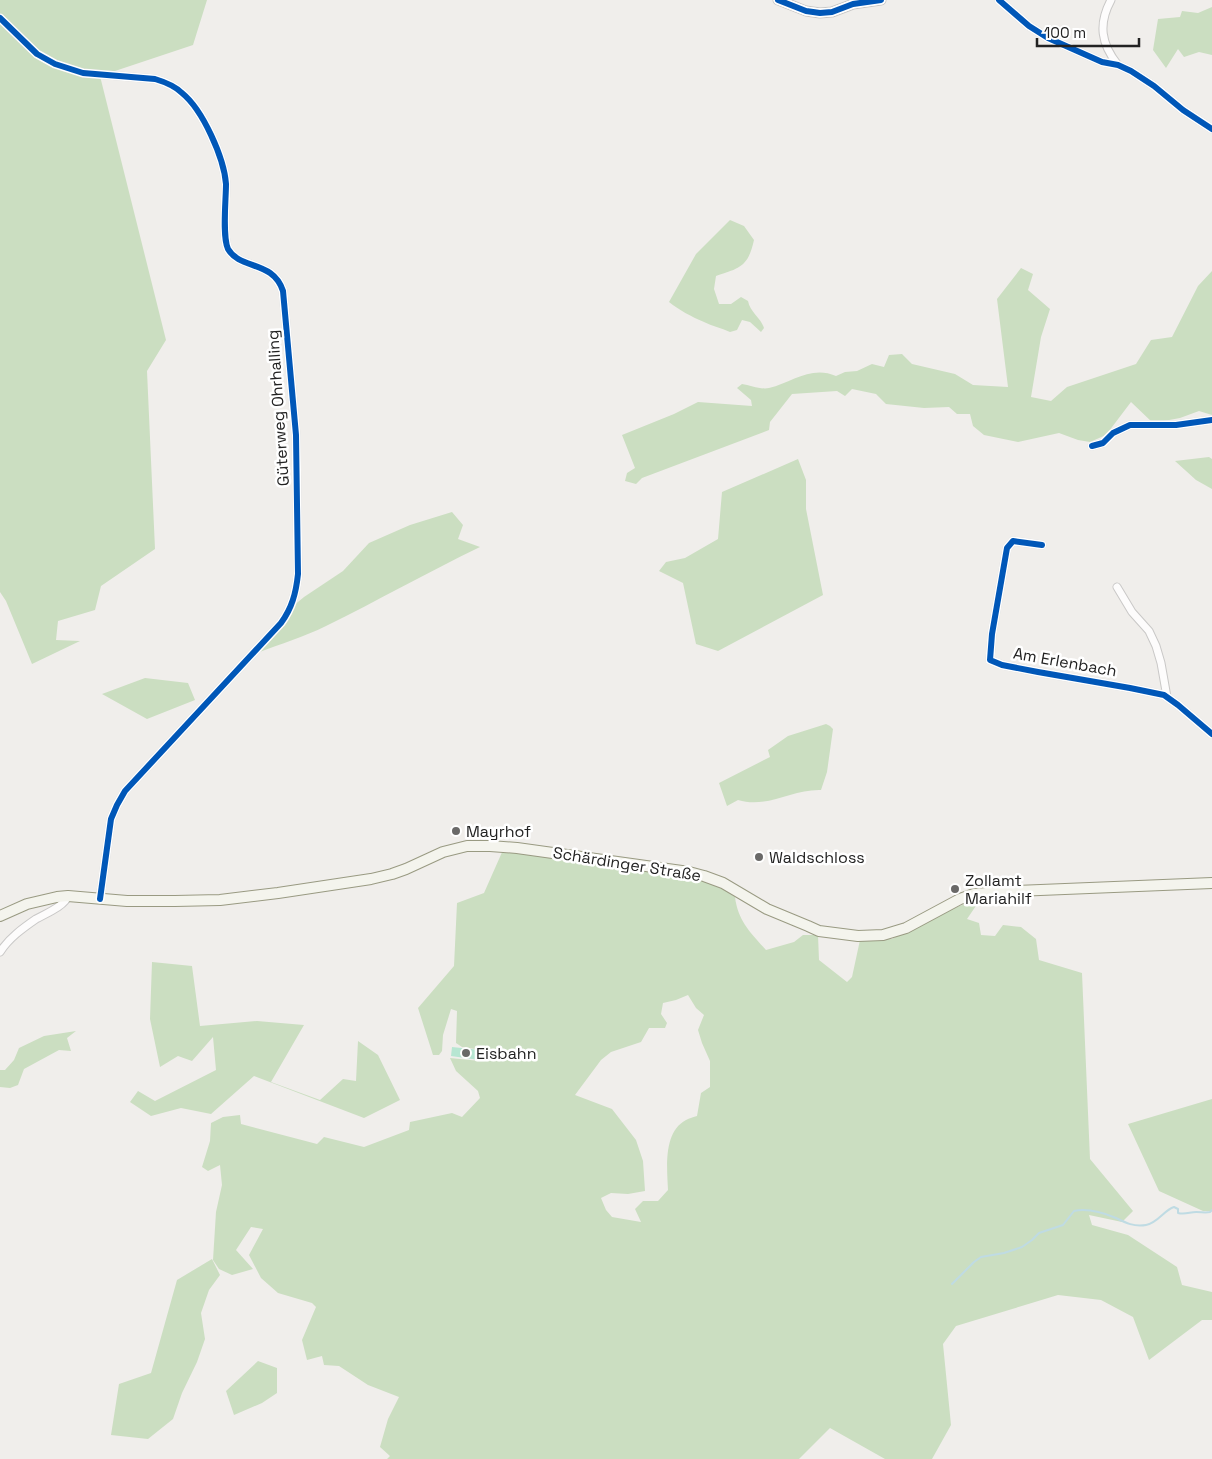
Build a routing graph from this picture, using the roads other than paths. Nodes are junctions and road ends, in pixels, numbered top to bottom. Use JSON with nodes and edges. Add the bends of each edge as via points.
{"nodes":[{"id":1,"x":778,"y":0,"type":"edge"},
{"id":2,"x":882,"y":0,"type":"edge"},
{"id":3,"x":999,"y":0,"type":"edge"},
{"id":4,"x":1111,"y":0,"type":"edge"},
{"id":5,"x":853,"y":2,"type":"edge"},
{"id":6,"x":0,"y":18,"type":"edge"},
{"id":7,"x":1118,"y":65,"type":"junction"},
{"id":8,"x":1212,"y":129,"type":"edge"},
{"id":9,"x":1212,"y":420,"type":"edge"},
{"id":10,"x":1092,"y":446,"type":"dead end"},
{"id":11,"x":1042,"y":545,"type":"dead end"},
{"id":12,"x":1116,"y":587,"type":"dead end"},
{"id":13,"x":1166,"y":697,"type":"junction"},
{"id":14,"x":1212,"y":725,"type":"edge"},
{"id":15,"x":1212,"y":734,"type":"edge"},
{"id":16,"x":1212,"y":883,"type":"edge"},
{"id":17,"x":68,"y":896,"type":"junction"},
{"id":18,"x":100,"y":899,"type":"junction"},
{"id":19,"x":0,"y":916,"type":"edge"},
{"id":20,"x":0,"y":952,"type":"edge"}],
"edges":[{"from":1,"to":5,"type":"street","via":[[820,13],[832,12]]},
{"from":2,"to":5,"type":"street"},
{"from":3,"to":7,"type":"street","via":[[1048,38],[1102,62]]},
{"from":4,"to":7,"type":"street","via":[[1102,28],[1104,39]]},
{"from":6,"to":18,"type":"street","name":"Güterweg Ohrhalling","via":[[37,54],[55,64],[83,73],[155,79],[192,102],[222,163],[226,183],[228,250],[275,276],[284,291],[296,435],[298,574],[293,602],[281,623],[125,791],[111,819]]},
{"from":7,"to":8,"type":"street","via":[[1131,70]]},
{"from":9,"to":10,"type":"street","via":[[1176,425],[1130,425],[1113,433],[1103,443]]},
{"from":11,"to":13,"type":"street","name":"Am Erlenbach","via":[[1013,541],[1007,548],[990,660],[1011,667]]},
{"from":12,"to":13,"type":"street","via":[[1149,631],[1156,646]]},
{"from":13,"to":15,"type":"street","name":"Am Erlenbach"},
{"from":14,"to":15,"type":"street"},
{"from":16,"to":18,"type":"main road","name":"Schärdinger Straße","via":[[990,892],[967,896],[895,932],[858,936],[820,931],[767,909],[723,884],[689,872],[490,846],[449,850],[406,869],[371,879],[278,893],[220,900]]},
{"from":17,"to":18,"type":"main road","name":"Schärdinger Straße"},
{"from":17,"to":19,"type":"main road","name":"Schärdinger Straße","via":[[27,904]]},
{"from":17,"to":20,"type":"street","via":[[65,902],[16,934]]}]}
